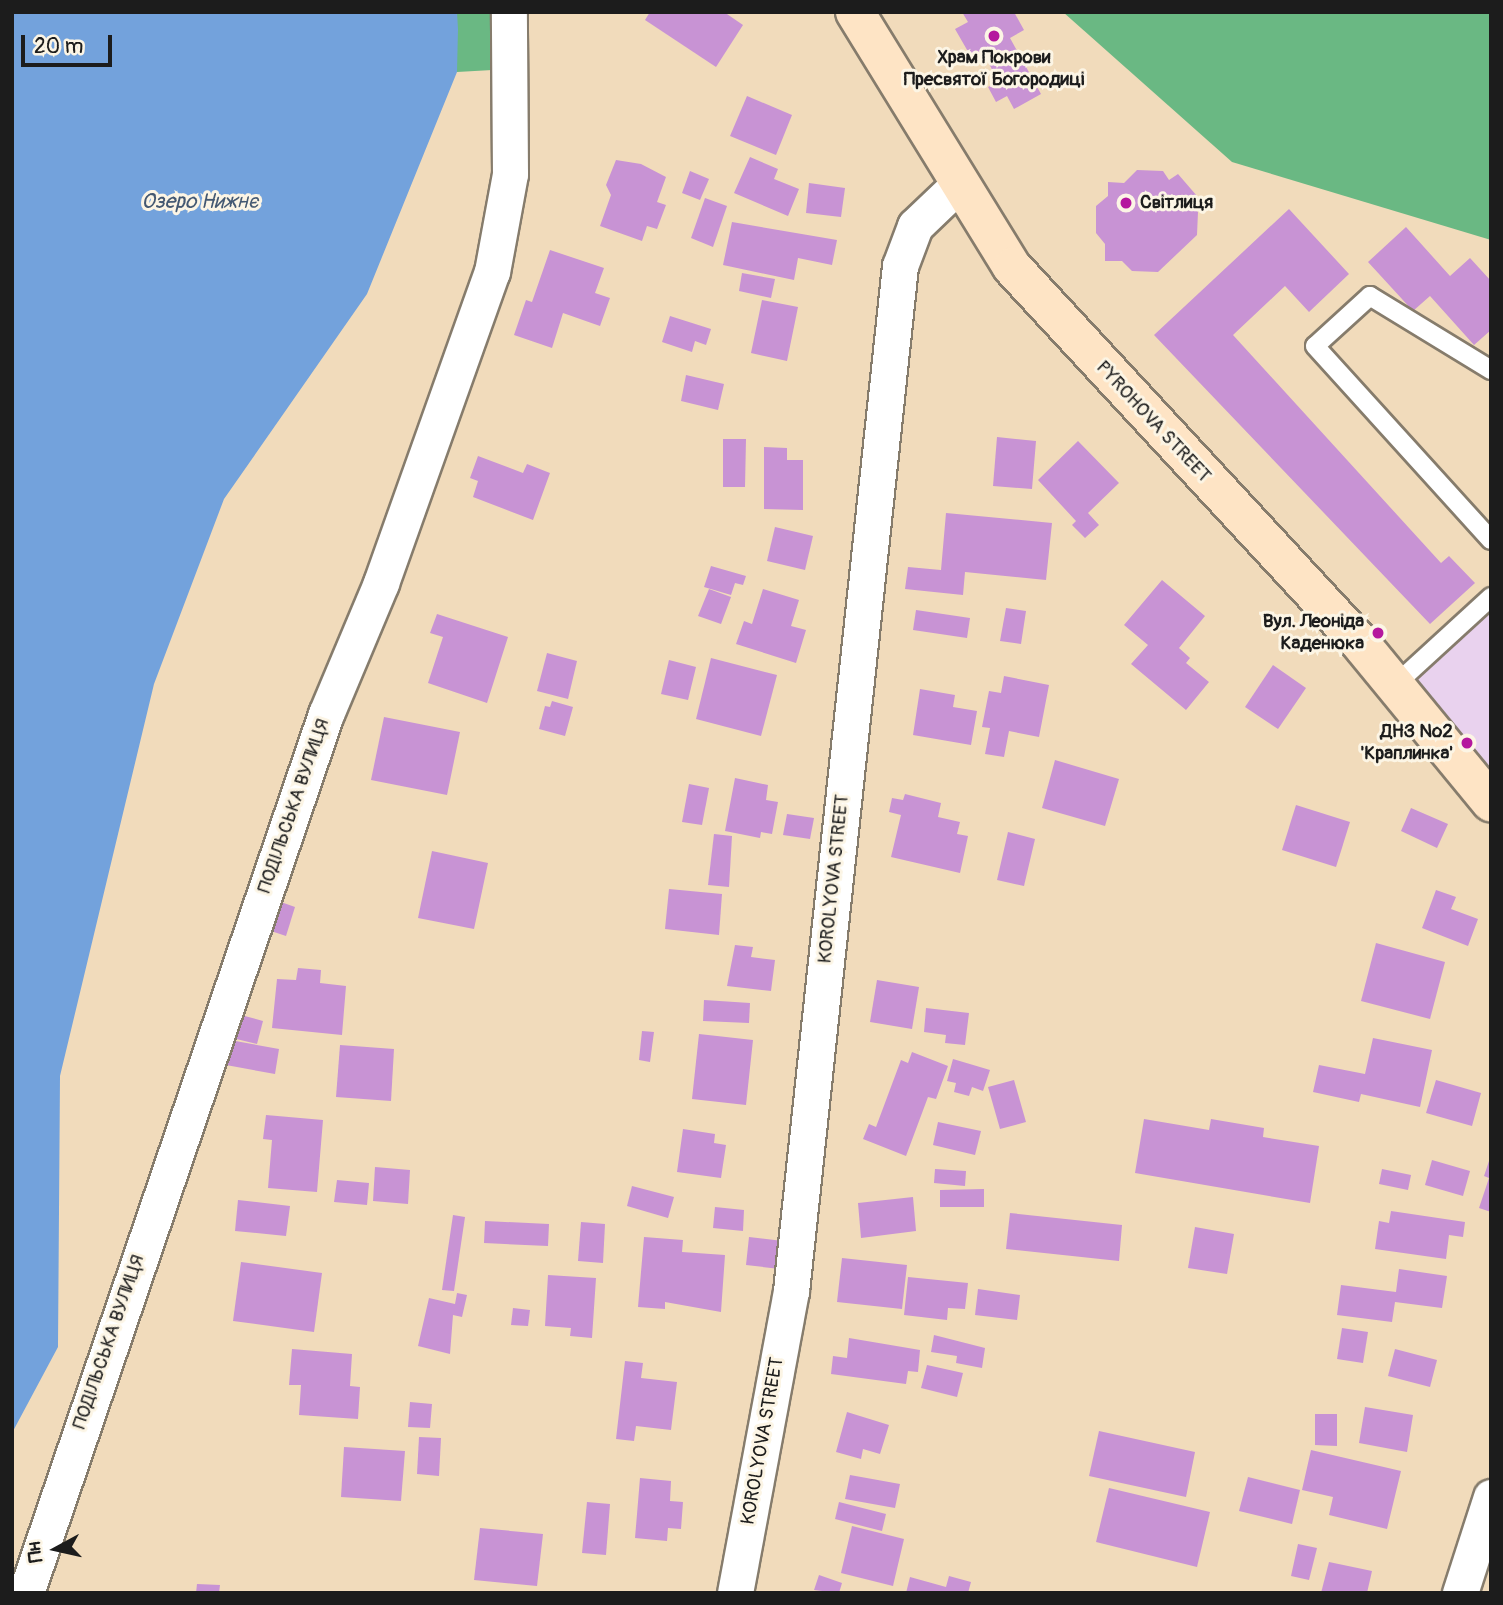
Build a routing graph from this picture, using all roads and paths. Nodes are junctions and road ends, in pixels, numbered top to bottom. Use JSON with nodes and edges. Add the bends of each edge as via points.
{"nodes":[{"id":1,"x":509,"y":12,"type":"edge"},
{"id":2,"x":855,"y":12,"type":"edge"},
{"id":3,"x":959,"y":184,"type":"junction"},
{"id":4,"x":1491,"y":370,"type":"edge"},
{"id":5,"x":1491,"y":540,"type":"edge"},
{"id":6,"x":1491,"y":597,"type":"edge"},
{"id":7,"x":1396,"y":684,"type":"junction"},
{"id":8,"x":1491,"y":802,"type":"edge"},
{"id":9,"x":1491,"y":1497,"type":"edge"},
{"id":10,"x":26,"y":1593,"type":"edge"},
{"id":11,"x":735,"y":1593,"type":"edge"},
{"id":12,"x":1460,"y":1593,"type":"edge"}],
"edges":[{"from":1,"to":10,"type":"street","name":"ПОДІЛЬСЬКА ВУЛИЦЯ","via":[[510,174],[492,272],[381,583],[326,714]]},
{"from":2,"to":3,"type":"street","name":"PYROHOVA STREET"},
{"from":3,"to":7,"type":"street","name":"PYROHOVA STREET","via":[[999,250],[1032,292]]},
{"from":3,"to":11,"type":"street","name":"KOROLYOVA STREET","via":[[915,226],[901,266],[791,1292]]},
{"from":4,"to":5,"type":"lane","via":[[1370,296],[1315,346]]},
{"from":6,"to":7,"type":"lane"},
{"from":7,"to":8,"type":"street","name":"PYROHOVA STREET"},
{"from":9,"to":12,"type":"street"}]}
